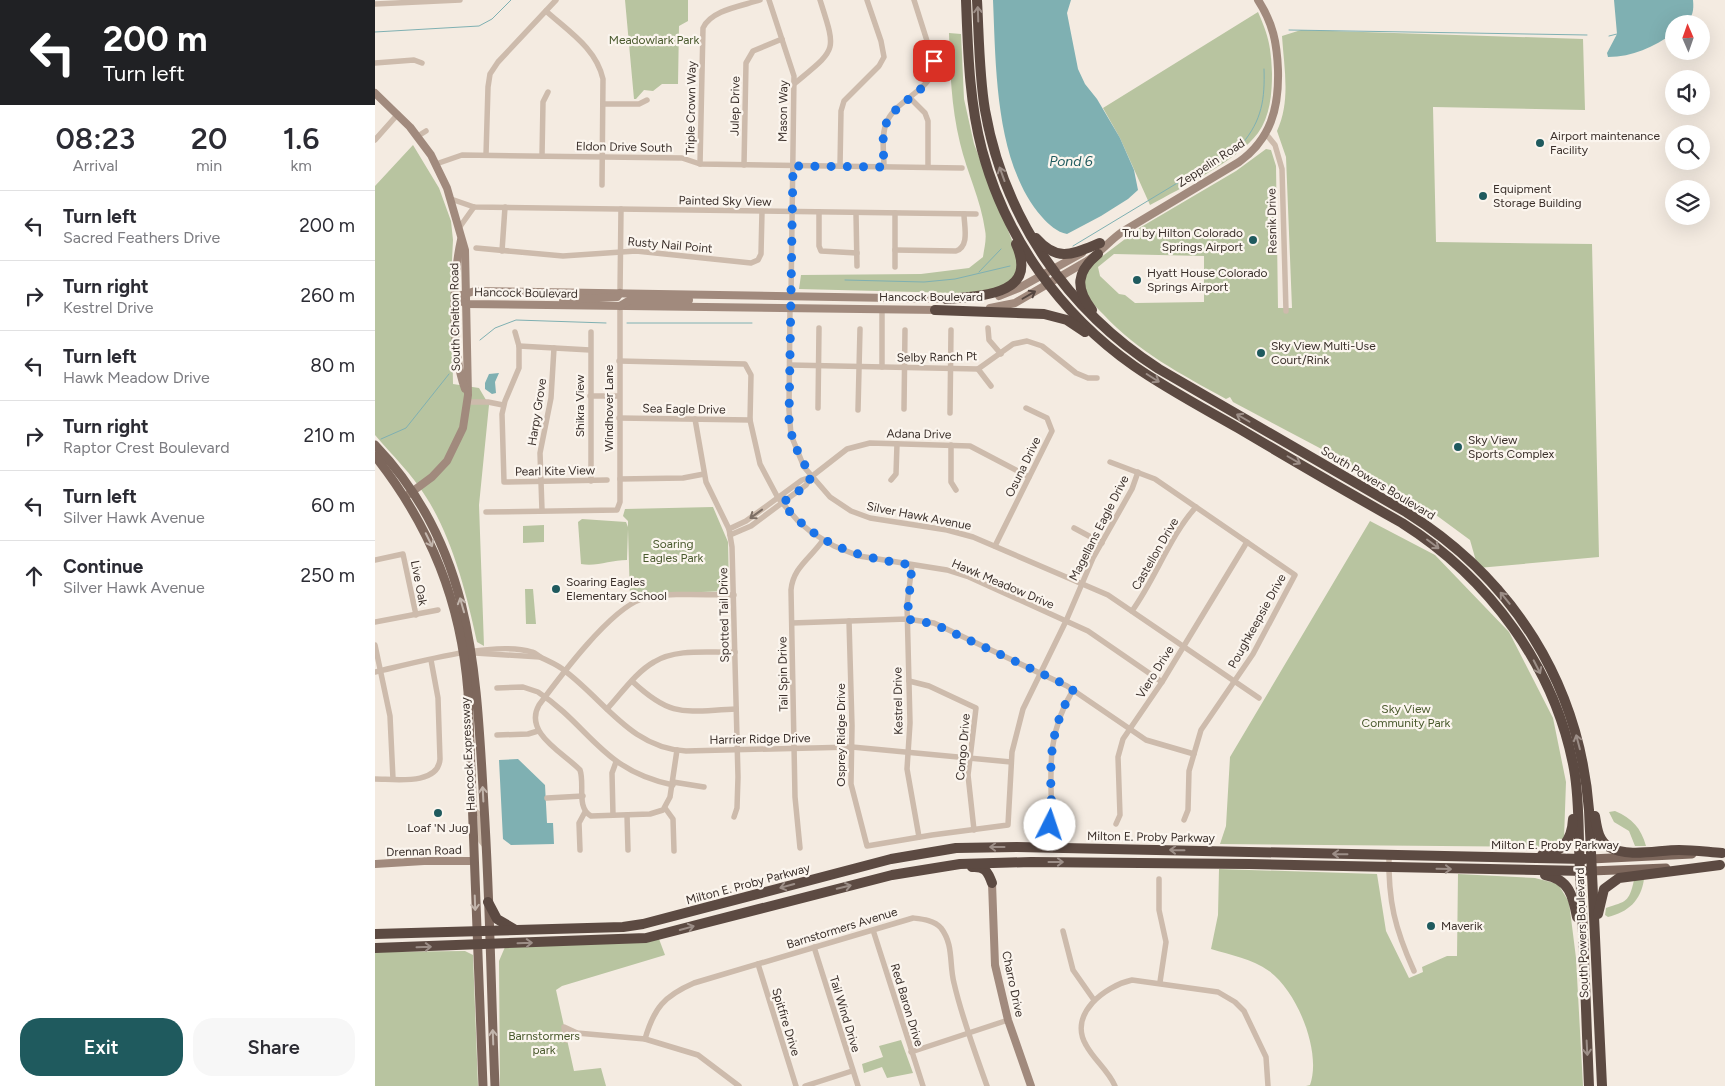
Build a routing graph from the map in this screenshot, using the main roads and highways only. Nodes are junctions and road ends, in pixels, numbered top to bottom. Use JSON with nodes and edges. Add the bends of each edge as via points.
{"nodes":[{"id":1,"x":964,"y":0,"type":"edge"},
{"id":2,"x":977,"y":0,"type":"edge"},
{"id":3,"x":1258,"y":0,"type":"edge"},
{"id":4,"x":375,"y":93,"type":"edge"},
{"id":5,"x":989,"y":172,"type":"junction"},
{"id":6,"x":1009,"y":194,"type":"junction"},
{"id":7,"x":461,"y":239,"type":"junction"},
{"id":8,"x":1104,"y":242,"type":"junction"},
{"id":9,"x":1098,"y":254,"type":"junction"},
{"id":10,"x":1055,"y":274,"type":"junction"},
{"id":11,"x":1044,"y":279,"type":"junction"},
{"id":12,"x":467,"y":292,"type":"junction"},
{"id":13,"x":620,"y":293,"type":"junction"},
{"id":14,"x":723,"y":296,"type":"junction"},
{"id":15,"x":455,"y":297,"type":"junction"},
{"id":16,"x":791,"y":297,"type":"junction"},
{"id":17,"x":860,"y":298,"type":"junction"},
{"id":18,"x":946,"y":299,"type":"junction"},
{"id":19,"x":466,"y":304,"type":"junction"},
{"id":20,"x":539,"y":304,"type":"junction"},
{"id":21,"x":620,"y":306,"type":"junction"},
{"id":22,"x":718,"y":306,"type":"junction"},
{"id":23,"x":790,"y":307,"type":"junction"},
{"id":24,"x":935,"y":310,"type":"junction"},
{"id":25,"x":1123,"y":344,"type":"junction"},
{"id":26,"x":1132,"y":364,"type":"junction"},
{"id":27,"x":467,"y":399,"type":"junction"},
{"id":28,"x":375,"y":445,"type":"edge"},
{"id":29,"x":375,"y":456,"type":"edge"},
{"id":30,"x":409,"y":495,"type":"junction"},
{"id":31,"x":468,"y":653,"type":"junction"},
{"id":32,"x":1568,"y":743,"type":"junction"},
{"id":33,"x":1585,"y":770,"type":"junction"},
{"id":34,"x":1723,"y":853,"type":"edge"},
{"id":35,"x":1457,"y":857,"type":"junction"},
{"id":36,"x":1580,"y":859,"type":"junction"},
{"id":37,"x":1591,"y":859,"type":"junction"},
{"id":38,"x":474,"y":861,"type":"junction"},
{"id":39,"x":1031,"y":862,"type":"junction"},
{"id":40,"x":375,"y":864,"type":"edge"},
{"id":41,"x":1722,"y":865,"type":"edge"},
{"id":42,"x":1485,"y":870,"type":"junction"},
{"id":43,"x":912,"y":871,"type":"junction"},
{"id":44,"x":1580,"y":871,"type":"junction"},
{"id":45,"x":1591,"y":871,"type":"junction"},
{"id":46,"x":992,"y":883,"type":"junction"},
{"id":47,"x":488,"y":902,"type":"junction"},
{"id":48,"x":517,"y":930,"type":"junction"},
{"id":49,"x":489,"y":931,"type":"junction"},
{"id":50,"x":476,"y":932,"type":"junction"},
{"id":51,"x":375,"y":934,"type":"edge"},
{"id":52,"x":489,"y":944,"type":"junction"},
{"id":53,"x":477,"y":945,"type":"junction"},
{"id":54,"x":375,"y":948,"type":"edge"},
{"id":55,"x":1595,"y":972,"type":"junction"},
{"id":56,"x":1586,"y":1030,"type":"junction"},
{"id":57,"x":483,"y":1086,"type":"edge"},
{"id":58,"x":495,"y":1086,"type":"edge"},
{"id":59,"x":1031,"y":1086,"type":"edge"},
{"id":60,"x":1589,"y":1086,"type":"edge"},
{"id":61,"x":1602,"y":1086,"type":"edge"}],
"edges":[{"from":1,"to":5,"type":"highway","name":"South Powers Boulevard","via":[[971,96]]},
{"from":6,"to":2,"type":"highway","name":"South Powers Boulevard","one_way":true,"via":[[994,152],[985,109]]},
{"from":3,"to":8,"type":"main road","name":"Zeppelin Road","via":[[1269,18],[1277,47],[1278,99],[1266,134],[1239,162]]},
{"from":4,"to":7,"type":"main road","name":"South Chelton Road","via":[[418,136],[436,164],[451,198]]},
{"from":5,"to":11,"type":"highway","name":"South Powers Boulevard","via":[[1015,234]]},
{"from":5,"to":18,"type":"highway","via":[[1020,253],[1021,271],[1016,282],[1005,289]]},
{"from":6,"to":8,"type":"highway","via":[[1029,228],[1049,250],[1069,254]]},
{"from":6,"to":10,"type":"highway","name":"South Powers Boulevard","via":[[1027,231]]},
{"from":7,"to":12,"type":"main road","name":"South Chelton Road","via":[[465,250]]},
{"from":7,"to":15,"type":"main road","name":"South Chelton Road"},
{"from":8,"to":9,"type":"main road","name":"Zeppelin Road"},
{"from":8,"to":10,"type":"main road","name":"Zeppelin Road"},
{"from":9,"to":10,"type":"main road","name":"Zeppelin Road"},
{"from":9,"to":25,"type":"highway","via":[[1082,271],[1081,291],[1091,308]]},
{"from":10,"to":11,"type":"main road","name":"Hancock Boulevard"},
{"from":10,"to":25,"type":"highway","name":"South Powers Boulevard","via":[[1089,314]]},
{"from":11,"to":18,"type":"main road","name":"Hancock Boulevard","via":[[997,296]]},
{"from":24,"to":11,"type":"main road","name":"Hancock Boulevard","one_way":true,"via":[[1005,306],[1015,303]]},
{"from":11,"to":26,"type":"highway","name":"South Powers Boulevard","via":[[1081,321]]},
{"from":12,"to":13,"type":"main road","name":"Hancock Boulevard"},
{"from":12,"to":15,"type":"main road","name":"Hancock Boulevard"},
{"from":12,"to":19,"type":"main road","name":"South Chelton Road"},
{"from":13,"to":14,"type":"main road","name":"Hancock Boulevard"},
{"from":13,"to":20,"type":"main road","via":[[610,299]]},
{"from":14,"to":16,"type":"main road","name":"Hancock Boulevard"},
{"from":14,"to":21,"type":"main road","via":[[631,300]]},
{"from":15,"to":19,"type":"main road","name":"Hancock Boulevard"},
{"from":15,"to":27,"type":"main road","name":"South Chelton Road","via":[[458,369]]},
{"from":16,"to":17,"type":"main road","name":"Hancock Boulevard"},
{"from":16,"to":22,"type":"main road","via":[[783,301],[726,301]]},
{"from":16,"to":23,"type":"main road"},
{"from":17,"to":18,"type":"main road","name":"Hancock Boulevard"},
{"from":17,"to":23,"type":"main road","via":[[797,300]]},
{"from":19,"to":20,"type":"main road","name":"Hancock Boulevard"},
{"from":19,"to":27,"type":"main road","name":"South Chelton Road"},
{"from":20,"to":21,"type":"main road","name":"Hancock Boulevard"},
{"from":21,"to":22,"type":"main road","name":"Hancock Boulevard"},
{"from":22,"to":23,"type":"main road","name":"Hancock Boulevard"},
{"from":23,"to":24,"type":"main road","name":"Hancock Boulevard"},
{"from":24,"to":26,"type":"highway","via":[[1044,314],[1061,318]]},
{"from":33,"to":25,"type":"highway","name":"South Powers Boulevard","one_way":true,"via":[[1565,701],[1540,648],[1489,578],[1466,556],[1406,512],[1159,369]]},
{"from":26,"to":32,"type":"highway","name":"South Powers Boulevard","one_way":true,"via":[[1402,523],[1455,562],[1490,598],[1526,647],[1555,704]]},
{"from":27,"to":30,"type":"main road","name":"South Chelton Road","via":[[463,428],[452,453],[432,477]]},
{"from":28,"to":30,"type":"main road","name":"Hancock Expressway"},
{"from":29,"to":30,"type":"main road","name":"Hancock Expressway"},
{"from":30,"to":31,"type":"main road","name":"Hancock Expressway","via":[[439,540],[450,567],[465,616]]},
{"from":31,"to":38,"type":"main road","name":"Hancock Expressway"},
{"from":47,"to":31,"type":"main road","name":"Hancock Expressway","one_way":true,"via":[[478,695]]},
{"from":32,"to":35,"type":"highway","via":[[1573,816],[1569,838],[1564,845],[1545,854]]},
{"from":32,"to":36,"type":"highway","name":"South Powers Boulevard","via":[[1576,786]]},
{"from":33,"to":34,"type":"highway","via":[[1598,832],[1608,846],[1629,852]]},
{"from":33,"to":37,"type":"highway","name":"South Powers Boulevard"},
{"from":34,"to":37,"type":"main road","name":"Milton E. Proby Parkway"},
{"from":35,"to":36,"type":"highway","name":"Milton E. Proby Parkway"},
{"from":35,"to":48,"type":"highway","name":"Milton E. Proby Parkway","one_way":true,"via":[[956,848],[864,865],[650,923],[623,927]]},
{"from":36,"to":37,"type":"highway","name":"Milton E. Proby Parkway"},
{"from":36,"to":44,"type":"highway","name":"South Powers Boulevard"},
{"from":37,"to":45,"type":"highway","name":"South Powers Boulevard"},
{"from":38,"to":40,"type":"main road","name":"Drennan Road"},
{"from":38,"to":50,"type":"main road","name":"Hancock Expressway","one_way":true},
{"from":39,"to":42,"type":"highway","name":"Milton E. Proby Parkway","one_way":true},
{"from":39,"to":43,"type":"highway","name":"Milton E. Proby Parkway","via":[[959,864]]},
{"from":39,"to":46,"type":"highway","via":[[1004,868]]},
{"from":41,"to":45,"type":"main road","name":"Milton E. Proby Parkway"},
{"from":41,"to":55,"type":"highway","via":[[1633,875],[1607,885],[1597,919]]},
{"from":42,"to":44,"type":"highway","name":"Milton E. Proby Parkway"},
{"from":42,"to":56,"type":"highway","via":[[1555,877],[1570,890],[1577,916]]},
{"from":43,"to":46,"type":"highway","via":[[978,867],[988,872]]},
{"from":52,"to":43,"type":"highway","name":"Milton E. Proby Parkway","one_way":true,"via":[[646,938]]},
{"from":44,"to":45,"type":"highway","name":"Milton E. Proby Parkway"},
{"from":44,"to":56,"type":"highway","name":"South Powers Boulevard"},
{"from":45,"to":55,"type":"highway","name":"South Powers Boulevard"},
{"from":46,"to":59,"type":"main road","name":"Charro Drive","via":[[995,965],[1008,1020]]},
{"from":47,"to":48,"type":"highway","via":[[497,919]]},
{"from":47,"to":49,"type":"main road","name":"Hancock Expressway"},
{"from":48,"to":49,"type":"highway","name":"Milton E. Proby Parkway"},
{"from":49,"to":50,"type":"highway","name":"Milton E. Proby Parkway"},
{"from":49,"to":52,"type":"main road","name":"Hancock Expressway"},
{"from":50,"to":51,"type":"highway","name":"Milton E. Proby Parkway"},
{"from":50,"to":53,"type":"main road","name":"Hancock Expressway"},
{"from":52,"to":53,"type":"highway","name":"Milton E. Proby Parkway"},
{"from":58,"to":52,"type":"main road","name":"Hancock Expressway","one_way":true},
{"from":54,"to":53,"type":"highway","name":"Milton E. Proby Parkway","one_way":true},
{"from":53,"to":57,"type":"main road","name":"Hancock Expressway"},
{"from":55,"to":61,"type":"highway","name":"South Powers Boulevard"},
{"from":56,"to":60,"type":"highway","name":"South Powers Boulevard","one_way":true}]}
